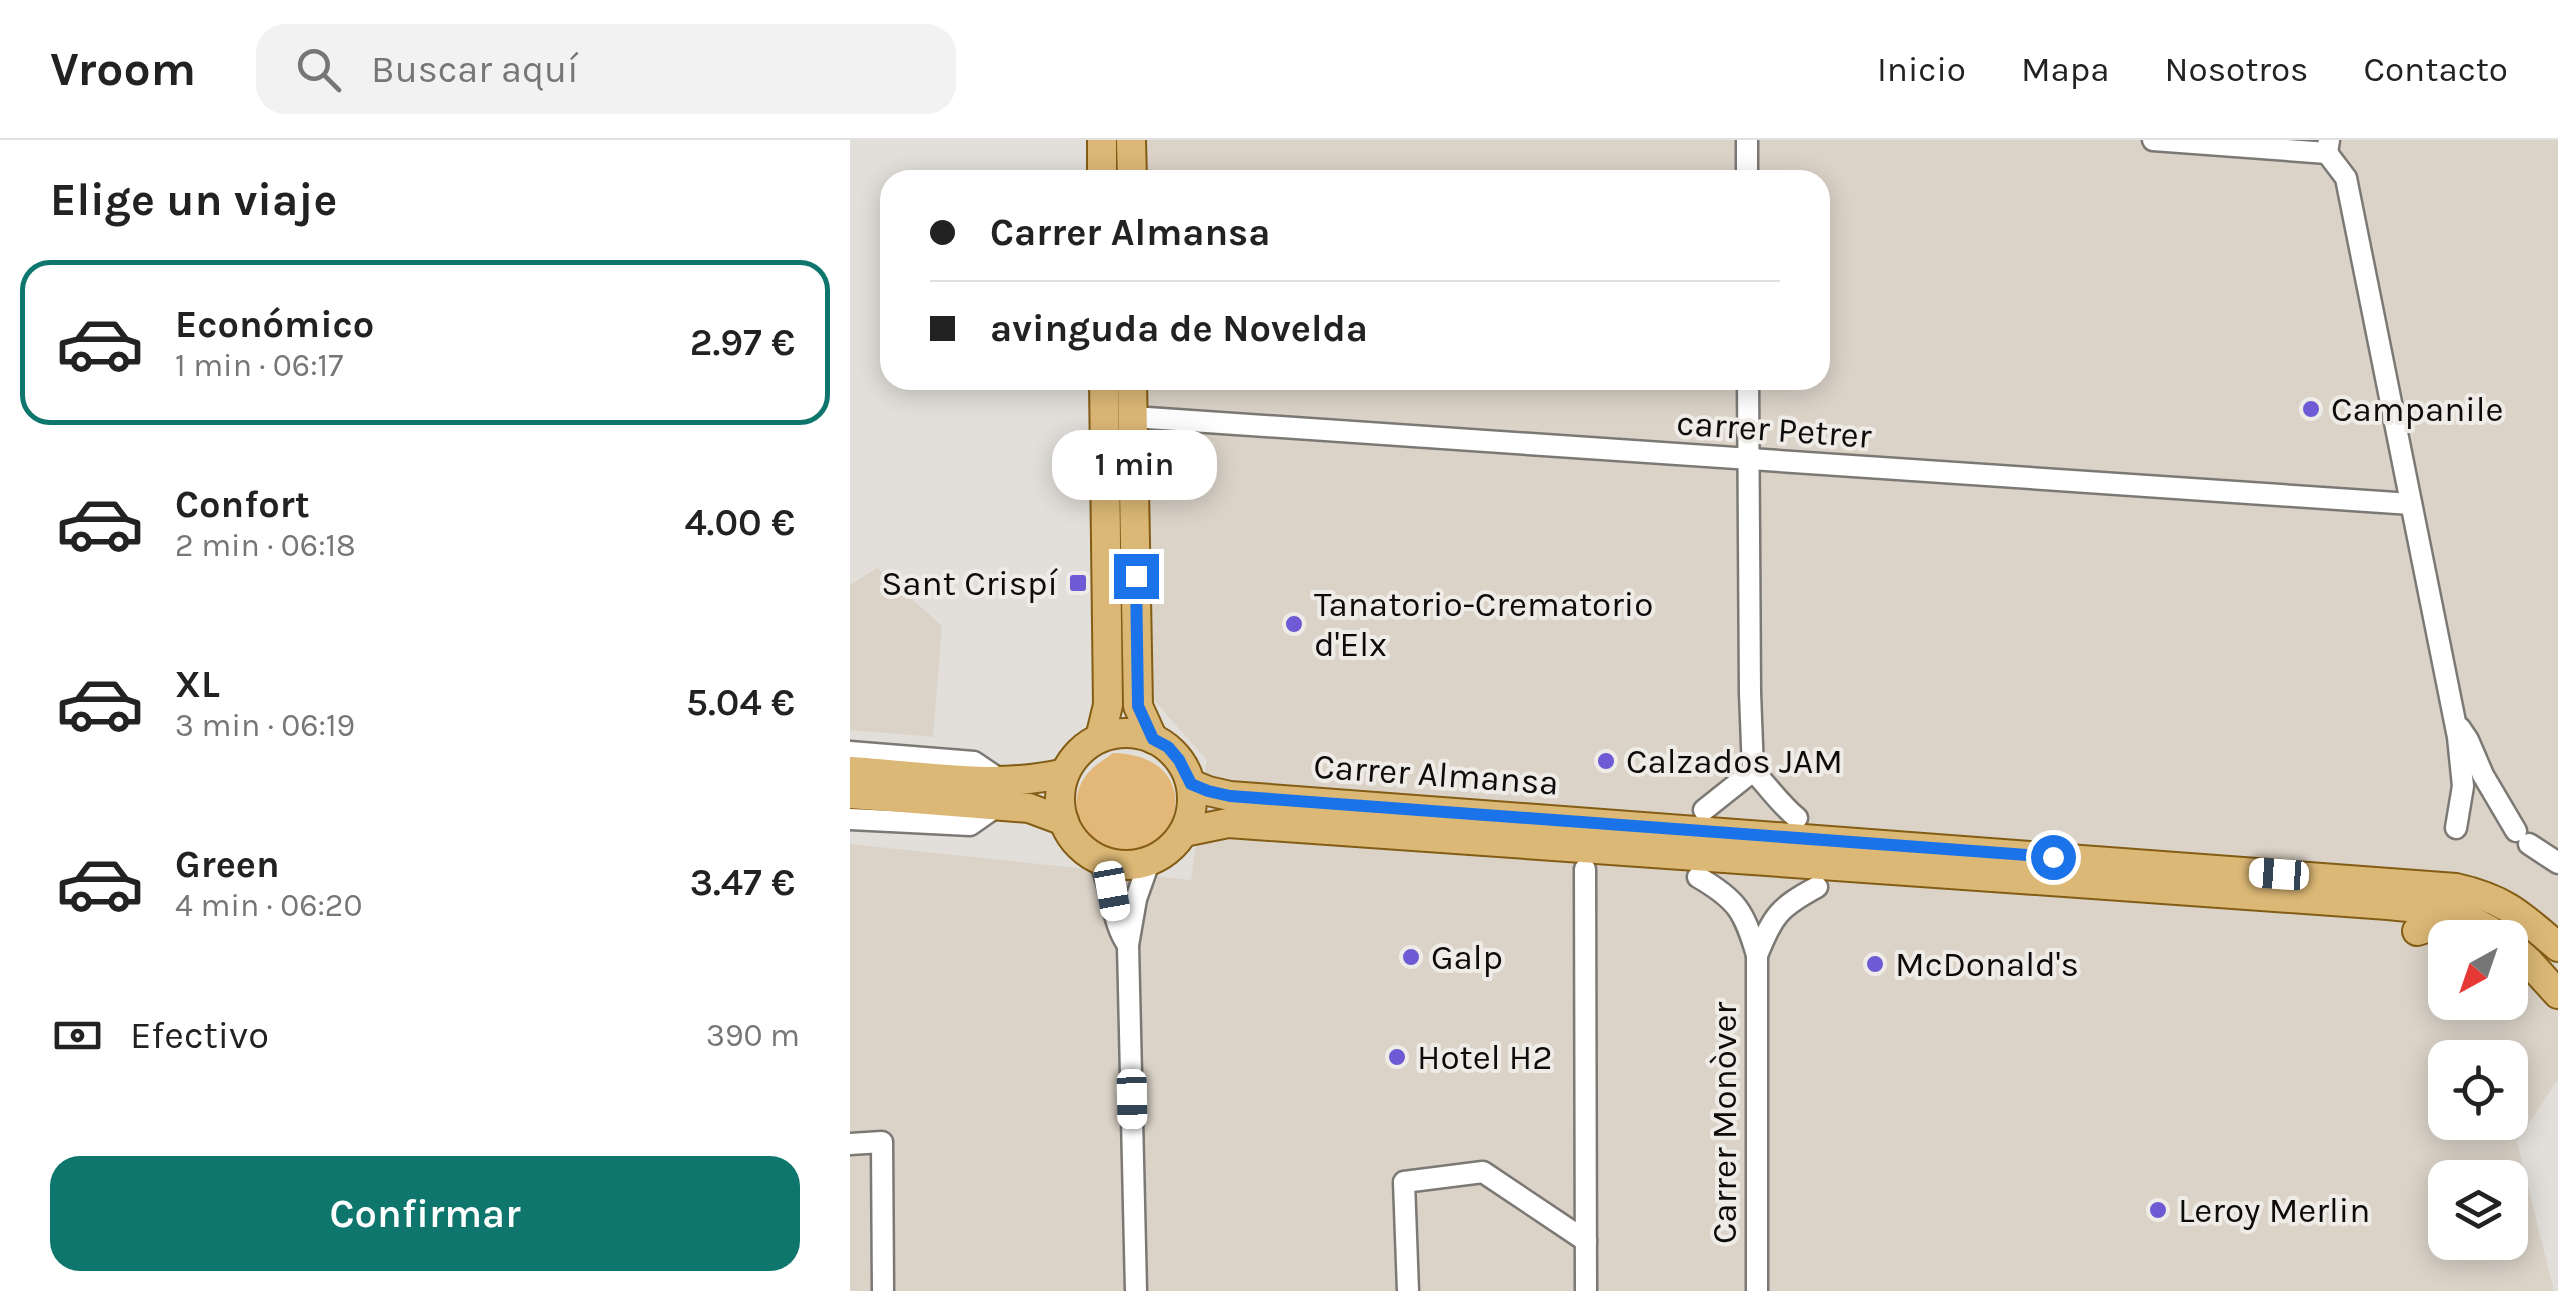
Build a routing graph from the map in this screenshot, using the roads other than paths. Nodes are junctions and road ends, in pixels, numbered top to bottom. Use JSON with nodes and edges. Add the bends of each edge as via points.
{"nodes":[{"id":1,"x":1102,"y":140,"type":"edge"},
{"id":2,"x":1132,"y":140,"type":"edge"},
{"id":3,"x":1747,"y":140,"type":"edge"},
{"id":4,"x":2152,"y":140,"type":"edge"},
{"id":5,"x":2328,"y":146,"type":"edge"},
{"id":6,"x":1102,"y":170,"type":"edge"},
{"id":7,"x":1132,"y":170,"type":"edge"},
{"id":8,"x":1747,"y":170,"type":"edge"},
{"id":9,"x":1104,"y":390,"type":"edge"},
{"id":10,"x":1132,"y":390,"type":"edge"},
{"id":11,"x":1748,"y":390,"type":"edge"},
{"id":12,"x":1132,"y":417,"type":"junction"},
{"id":13,"x":1748,"y":460,"type":"junction"},
{"id":14,"x":2411,"y":504,"type":"junction"},
{"id":15,"x":2454,"y":718,"type":"junction"},
{"id":16,"x":1100,"y":738,"type":"junction"},
{"id":17,"x":1153,"y":739,"type":"junction"},
{"id":18,"x":850,"y":752,"type":"edge"},
{"id":19,"x":850,"y":770,"type":"edge"},
{"id":20,"x":1753,"y":771,"type":"junction"},
{"id":21,"x":1065,"y":774,"type":"junction"},
{"id":22,"x":1191,"y":784,"type":"junction"},
{"id":23,"x":1002,"y":793,"type":"junction"},
{"id":24,"x":850,"y":794,"type":"edge"},
{"id":25,"x":1704,"y":810,"type":"dead end"},
{"id":26,"x":1797,"y":818,"type":"dead end"},
{"id":27,"x":850,"y":819,"type":"edge"},
{"id":28,"x":1064,"y":821,"type":"junction"},
{"id":29,"x":2456,"y":828,"type":"dead end"},
{"id":30,"x":1184,"y":832,"type":"junction"},
{"id":31,"x":1098,"y":858,"type":"junction"},
{"id":32,"x":1149,"y":862,"type":"junction"},
{"id":33,"x":2558,"y":862,"type":"edge"},
{"id":34,"x":1585,"y":869,"type":"dead end"},
{"id":35,"x":1698,"y":877,"type":"dead end"},
{"id":36,"x":1818,"y":888,"type":"dead end"},
{"id":37,"x":2448,"y":912,"type":"junction"},
{"id":38,"x":2472,"y":920,"type":"edge"},
{"id":39,"x":2418,"y":931,"type":"dead end"},
{"id":40,"x":1128,"y":946,"type":"junction"},
{"id":41,"x":2558,"y":947,"type":"edge"},
{"id":42,"x":1756,"y":955,"type":"junction"},
{"id":43,"x":2528,"y":960,"type":"edge"},
{"id":44,"x":2558,"y":994,"type":"edge"},
{"id":45,"x":850,"y":1144,"type":"edge"},
{"id":46,"x":1586,"y":1241,"type":"junction"},
{"id":47,"x":883,"y":1291,"type":"edge"},
{"id":48,"x":1136,"y":1291,"type":"edge"},
{"id":49,"x":1408,"y":1291,"type":"edge"},
{"id":50,"x":1586,"y":1291,"type":"edge"},
{"id":51,"x":1757,"y":1291,"type":"edge"}],
"edges":[{"from":1,"to":6,"type":"main road"},
{"from":2,"to":7,"type":"main road"},
{"from":3,"to":8,"type":"street"},
{"from":4,"to":5,"type":"street"},
{"from":5,"to":14,"type":"street","via":[[2346,178]]},
{"from":9,"to":16,"type":"main road","via":[[1108,705]]},
{"from":10,"to":12,"type":"main road"},
{"from":11,"to":13,"type":"street"},
{"from":12,"to":13,"type":"street","name":"carrer Petrer"},
{"from":12,"to":17,"type":"main road","via":[[1138,706]]},
{"from":13,"to":14,"type":"street","name":"carrer Petrer"},
{"from":13,"to":20,"type":"street"},
{"from":14,"to":15,"type":"street"},
{"from":15,"to":29,"type":"street","via":[[2462,786]]},
{"from":15,"to":33,"type":"street","via":[[2522,838]]},
{"from":16,"to":17,"type":"main road","via":[[1128,733]]},
{"from":16,"to":21,"type":"main road"},
{"from":17,"to":22,"type":"main road","via":[[1179,760]]},
{"from":18,"to":23,"type":"street","via":[[974,762]]},
{"from":19,"to":23,"type":"main road"},
{"from":20,"to":25,"type":"street"},
{"from":20,"to":26,"type":"street"},
{"from":21,"to":23,"type":"main road"},
{"from":21,"to":28,"type":"main road"},
{"from":22,"to":30,"type":"main road"},
{"from":22,"to":41,"type":"main road","name":"Carrer Almansa","via":[[1230,796],[2456,888],[2507,904]]},
{"from":23,"to":24,"type":"main road"},
{"from":23,"to":27,"type":"street","via":[[970,825]]},
{"from":23,"to":28,"type":"main road"},
{"from":28,"to":31,"type":"main road","via":[[1078,844]]},
{"from":30,"to":32,"type":"main road"},
{"from":30,"to":37,"type":"main road","name":"Carrer Almansa","via":[[1228,823]]},
{"from":31,"to":32,"type":"main road"},
{"from":31,"to":40,"type":"street"},
{"from":32,"to":40,"type":"street"},
{"from":34,"to":46,"type":"street"},
{"from":35,"to":42,"type":"street","name":"Carrer Monòver","via":[[1738,906]]},
{"from":36,"to":42,"type":"street","name":"Carrer Monòver","via":[[1772,920]]},
{"from":37,"to":38,"type":"main road","name":"Carrer Almansa"},
{"from":37,"to":39,"type":"main road"},
{"from":40,"to":48,"type":"street"},
{"from":42,"to":51,"type":"street","name":"Carrer Monòver"},
{"from":43,"to":44,"type":"main road"},
{"from":45,"to":47,"type":"street","via":[[882,1142]]},
{"from":46,"to":49,"type":"street","via":[[1483,1172],[1404,1182]]},
{"from":46,"to":50,"type":"street"}]}
